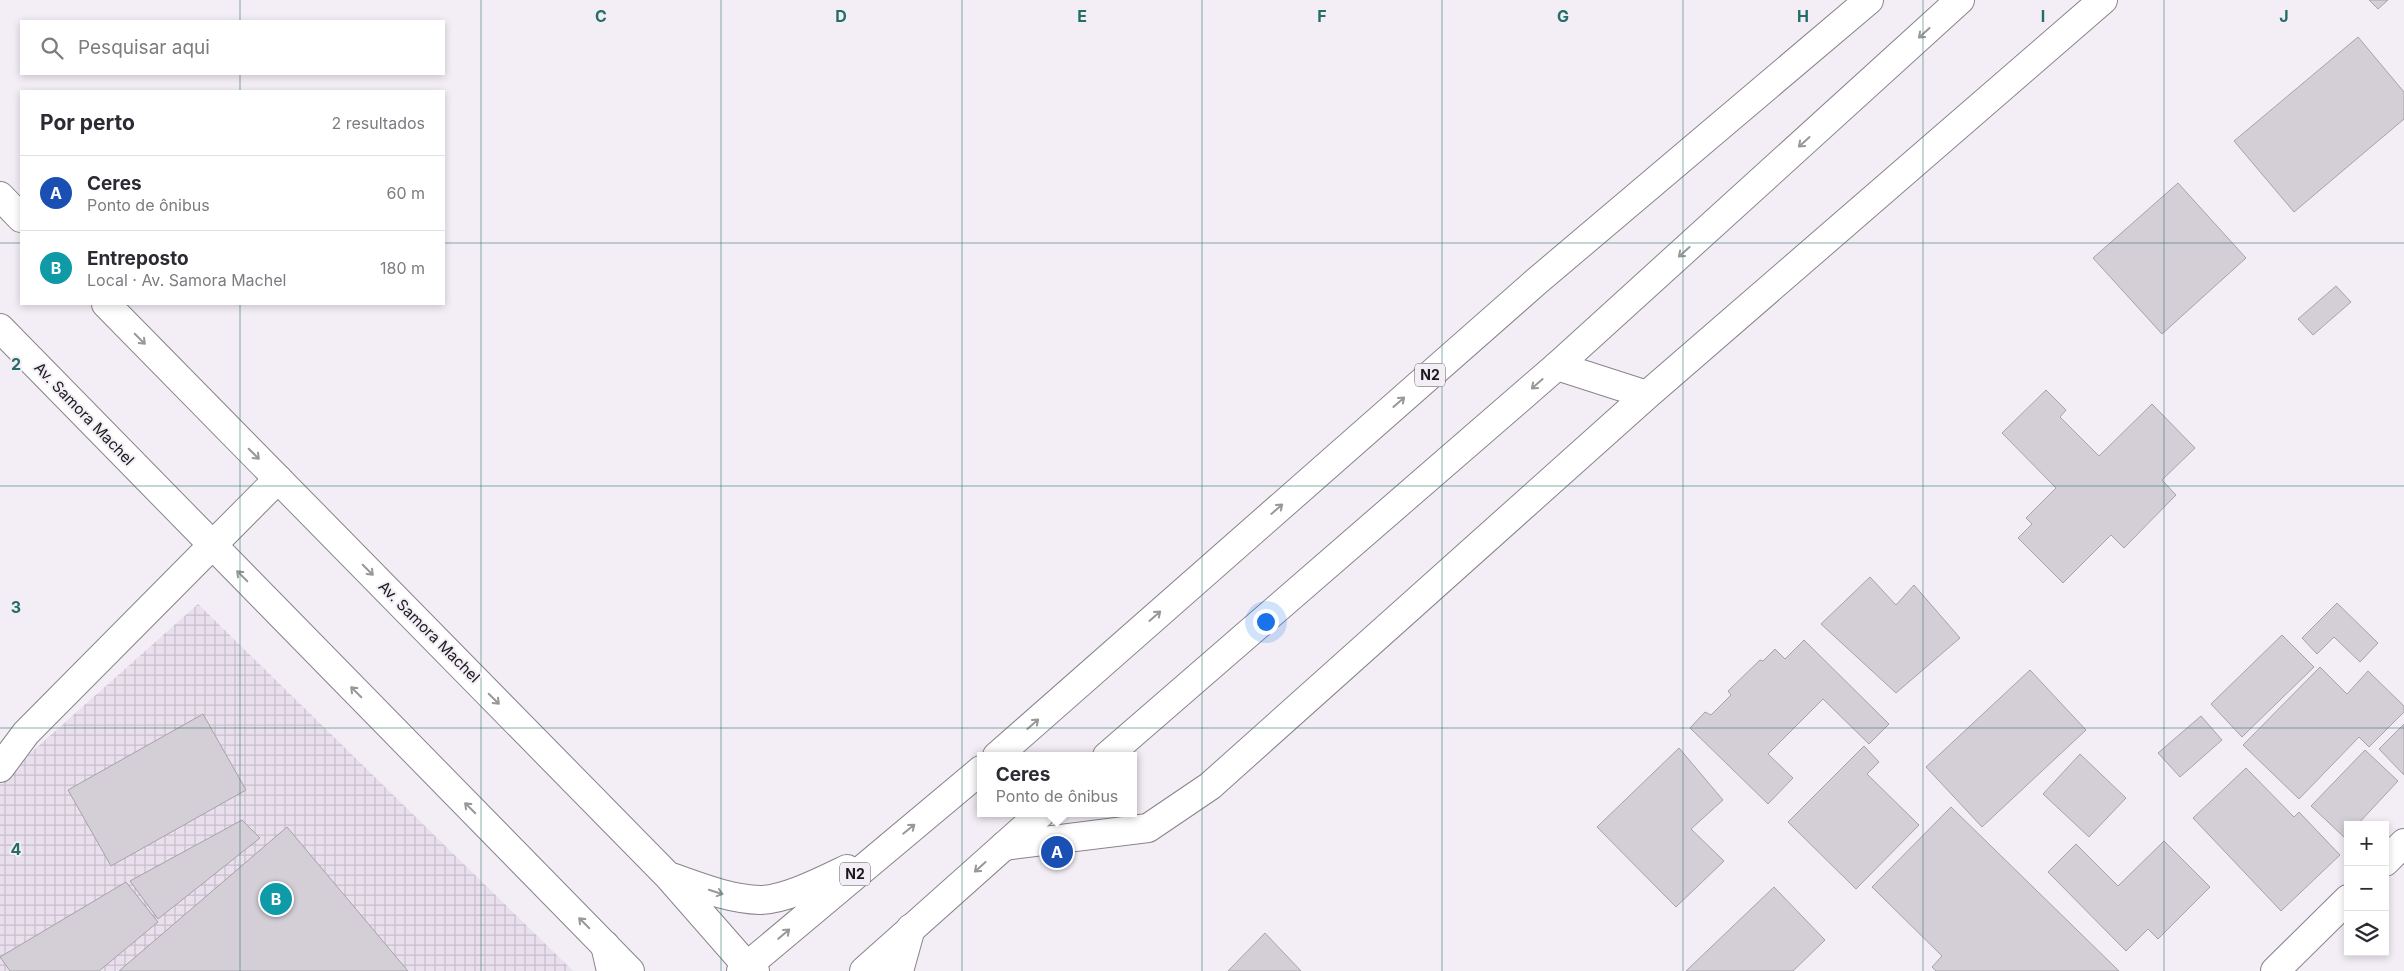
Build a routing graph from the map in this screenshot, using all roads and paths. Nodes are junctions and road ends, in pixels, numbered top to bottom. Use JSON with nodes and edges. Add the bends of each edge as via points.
{"nodes":[{"id":1,"x":1869,"y":0,"type":"edge"},
{"id":2,"x":1960,"y":0,"type":"edge"},
{"id":3,"x":2103,"y":0,"type":"edge"},
{"id":4,"x":0,"y":196,"type":"edge"},
{"id":5,"x":20,"y":217,"type":"edge"},
{"id":6,"x":107,"y":305,"type":"edge"},
{"id":7,"x":0,"y":328,"type":"edge"},
{"id":8,"x":1557,"y":366,"type":"junction"},
{"id":9,"x":1647,"y":395,"type":"junction"},
{"id":10,"x":278,"y":479,"type":"junction"},
{"id":11,"x":213,"y":547,"type":"junction"},
{"id":12,"x":1002,"y":752,"type":"edge"},
{"id":13,"x":1112,"y":752,"type":"edge"},
{"id":14,"x":0,"y":768,"type":"edge"},
{"id":15,"x":977,"y":773,"type":"edge"},
{"id":16,"x":1037,"y":817,"type":"edge"},
{"id":17,"x":2404,"y":843,"type":"edge"},
{"id":18,"x":1004,"y":846,"type":"junction"},
{"id":19,"x":874,"y":857,"type":"junction"},
{"id":20,"x":2389,"y":858,"type":"edge"},
{"id":21,"x":670,"y":877,"type":"junction"},
{"id":22,"x":2344,"y":903,"type":"edge"},
{"id":23,"x":911,"y":928,"type":"junction"},
{"id":24,"x":605,"y":945,"type":"junction"},
{"id":25,"x":748,"y":969,"type":"edge"},
{"id":26,"x":611,"y":971,"type":"edge"},
{"id":27,"x":630,"y":971,"type":"edge"},
{"id":28,"x":864,"y":971,"type":"edge"},
{"id":29,"x":899,"y":971,"type":"edge"},
{"id":30,"x":2275,"y":971,"type":"edge"}],
"edges":[{"from":12,"to":1,"type":"main road","number":"N2","one_way":true,"via":[[1537,281]]},
{"from":2,"to":8,"type":"main road","one_way":true},
{"from":3,"to":9,"type":"main road"},
{"from":4,"to":5,"type":"main road"},
{"from":6,"to":10,"type":"main road","name":"Av. Samora Machel","one_way":true},
{"from":7,"to":11,"type":"main road","name":"Av. Samora Machel"},
{"from":8,"to":9,"type":"main road"},
{"from":8,"to":13,"type":"main road","one_way":true},
{"from":9,"to":18,"type":"main road","via":[[1210,786],[1148,828]]},
{"from":10,"to":11,"type":"main road"},
{"from":10,"to":21,"type":"main road","name":"Av. Samora Machel","one_way":true},
{"from":11,"to":14,"type":"main road","via":[[26,733]]},
{"from":24,"to":11,"type":"main road","name":"Av. Samora Machel","one_way":true},
{"from":19,"to":15,"type":"main road","number":"N2","one_way":true},
{"from":16,"to":18,"type":"main road"},
{"from":17,"to":20,"type":"main road"},
{"from":18,"to":23,"type":"main road","one_way":true},
{"from":21,"to":19,"type":"main road","one_way":true,"via":[[728,896],[762,900],[801,890]]},
{"from":25,"to":19,"type":"main road","number":"N2","one_way":true},
{"from":21,"to":25,"type":"main road","name":"Av. Samora Machel"},
{"from":22,"to":30,"type":"main road"},
{"from":23,"to":28,"type":"main road"},
{"from":23,"to":29,"type":"main road"},
{"from":24,"to":26,"type":"main road"},
{"from":24,"to":27,"type":"main road","name":"Av. Samora Machel"}]}
